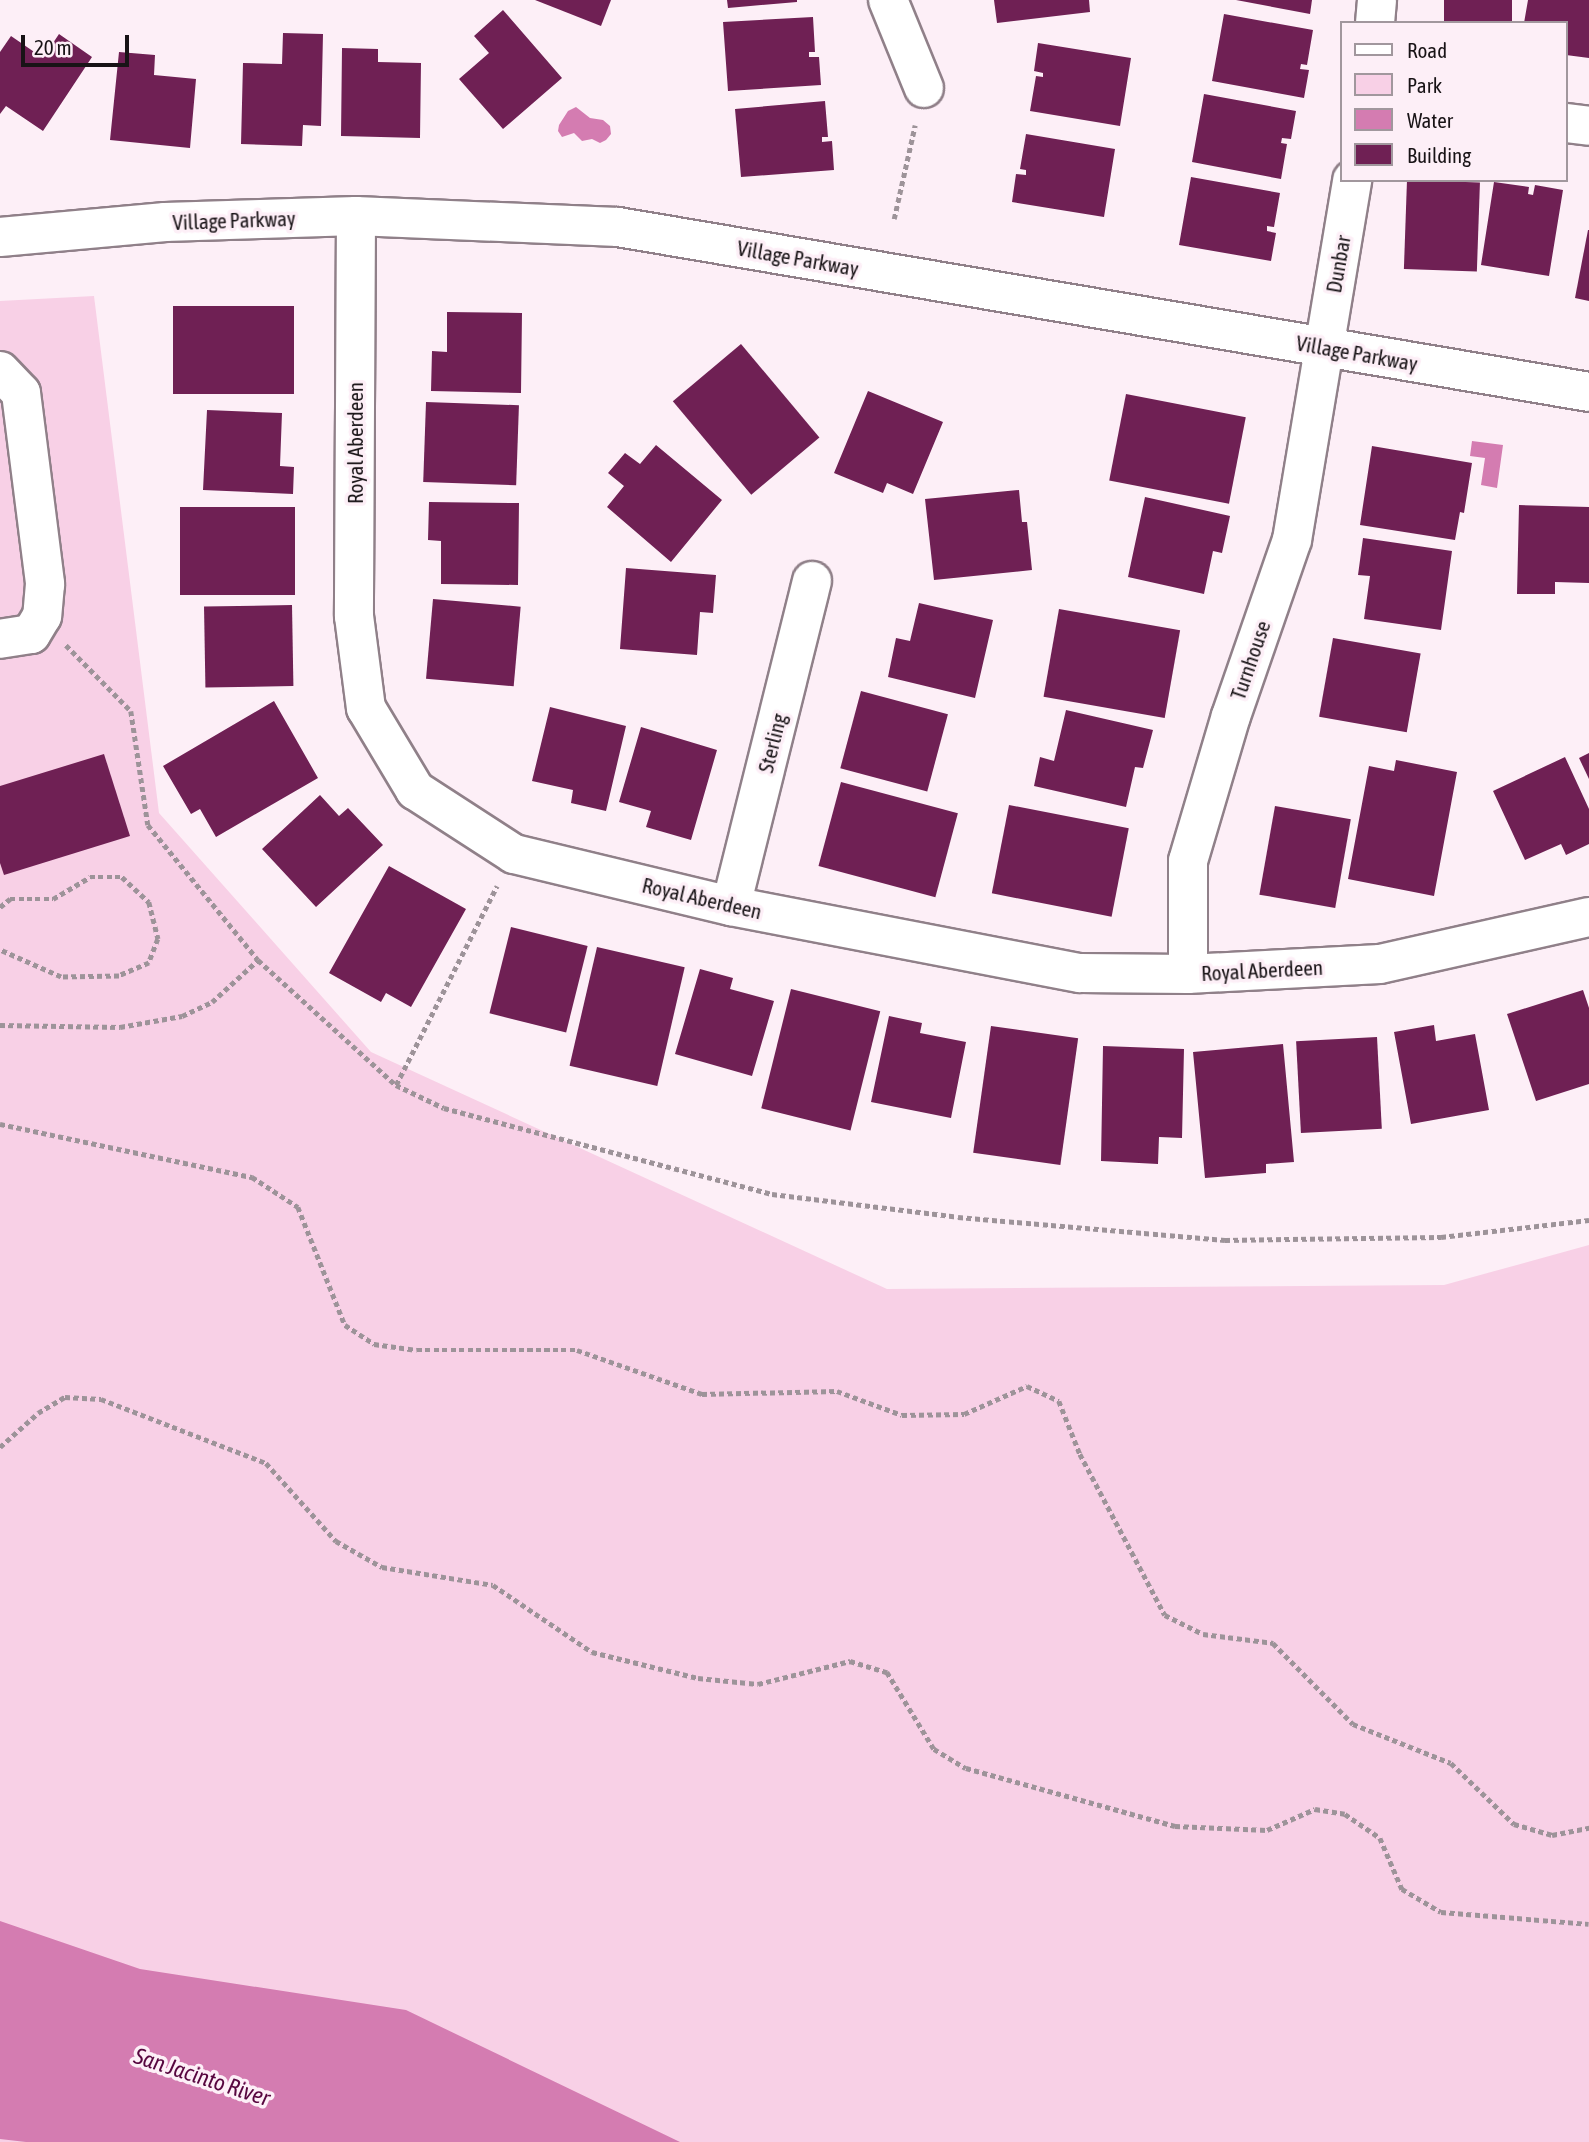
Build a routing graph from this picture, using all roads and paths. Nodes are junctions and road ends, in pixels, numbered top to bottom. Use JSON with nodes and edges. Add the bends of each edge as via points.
{"nodes":[{"id":1,"x":888,"y":0,"type":"edge"},
{"id":2,"x":1377,"y":0,"type":"edge"},
{"id":3,"x":1374,"y":21,"type":"edge"},
{"id":4,"x":924,"y":88,"type":"joint"},
{"id":5,"x":1568,"y":123,"type":"edge"},
{"id":6,"x":1589,"y":126,"type":"edge"},
{"id":7,"x":1352,"y":182,"type":"edge"},
{"id":8,"x":356,"y":216,"type":"junction"},
{"id":9,"x":894,"y":219,"type":"dead end"},
{"id":10,"x":0,"y":237,"type":"edge"},
{"id":11,"x":1326,"y":347,"type":"junction"},
{"id":12,"x":0,"y":371,"type":"edge"},
{"id":13,"x":1589,"y":392,"type":"edge"},
{"id":14,"x":812,"y":581,"type":"dead end"},
{"id":15,"x":40,"y":619,"type":"junction"},
{"id":16,"x":0,"y":639,"type":"edge"},
{"id":17,"x":514,"y":854,"type":"junction"},
{"id":18,"x":731,"y":906,"type":"junction"},
{"id":19,"x":0,"y":907,"type":"edge"},
{"id":20,"x":1589,"y":917,"type":"edge"},
{"id":21,"x":0,"y":950,"type":"edge"},
{"id":22,"x":258,"y":960,"type":"junction"},
{"id":23,"x":1188,"y":974,"type":"junction"},
{"id":24,"x":0,"y":1025,"type":"edge"},
{"id":25,"x":396,"y":1085,"type":"junction"},
{"id":26,"x":0,"y":1124,"type":"edge"},
{"id":27,"x":1589,"y":1220,"type":"edge"},
{"id":28,"x":0,"y":1447,"type":"edge"},
{"id":29,"x":1589,"y":1828,"type":"edge"},
{"id":30,"x":1589,"y":1924,"type":"edge"}],
"edges":[{"from":1,"to":4,"type":"street"},
{"from":2,"to":3,"type":"street"},
{"from":4,"to":9,"type":"path"},
{"from":5,"to":6,"type":"street"},
{"from":7,"to":11,"type":"street","name":"Dunbar"},
{"from":8,"to":10,"type":"street","name":"Village Parkway","via":[[165,222]]},
{"from":8,"to":11,"type":"street","name":"Village Parkway","via":[[618,227]]},
{"from":8,"to":17,"type":"street","name":"Royal Aberdeen","via":[[354,616],[366,708],[415,790]]},
{"from":11,"to":13,"type":"street","name":"Village Parkway"},
{"from":11,"to":23,"type":"street","name":"Turnhouse","via":[[1292,540],[1231,716],[1188,861]]},
{"from":12,"to":15,"type":"street","via":[[21,393],[45,584]]},
{"from":14,"to":18,"type":"street","name":"Sterling"},
{"from":15,"to":16,"type":"street","via":[[32,634]]},
{"from":15,"to":22,"type":"path","via":[[131,711],[148,825]]},
{"from":17,"to":18,"type":"street","name":"Royal Aberdeen"},
{"from":17,"to":25,"type":"path"},
{"from":18,"to":23,"type":"street","name":"Royal Aberdeen","via":[[1080,973]]},
{"from":19,"to":21,"type":"path","via":[[10,899],[53,899],[90,877],[122,877],[149,902],[158,939],[149,963],[120,976],[61,976]]},
{"from":20,"to":23,"type":"street","name":"Royal Aberdeen","via":[[1380,964]]},
{"from":22,"to":24,"type":"path","via":[[212,1002],[182,1016],[120,1027]]},
{"from":22,"to":25,"type":"path"},
{"from":25,"to":27,"type":"path","via":[[444,1108],[772,1194],[958,1217],[1225,1240],[1441,1237]]},
{"from":26,"to":29,"type":"path","via":[[252,1177],[298,1208],[345,1325],[374,1344],[417,1350],[577,1350],[702,1394],[837,1391],[902,1415],[964,1414],[1027,1386],[1059,1401],[1080,1454],[1166,1615],[1203,1634],[1273,1643],[1353,1724],[1451,1763],[1514,1824],[1552,1835]]},
{"from":28,"to":30,"type":"path","via":[[38,1413],[65,1397],[101,1399],[266,1463],[336,1541],[382,1567],[492,1585],[592,1652],[698,1678],[758,1684],[850,1661],[887,1672],[934,1749],[966,1768],[1175,1826],[1267,1830],[1315,1809],[1345,1814],[1380,1838],[1402,1889],[1441,1912]]}]}
